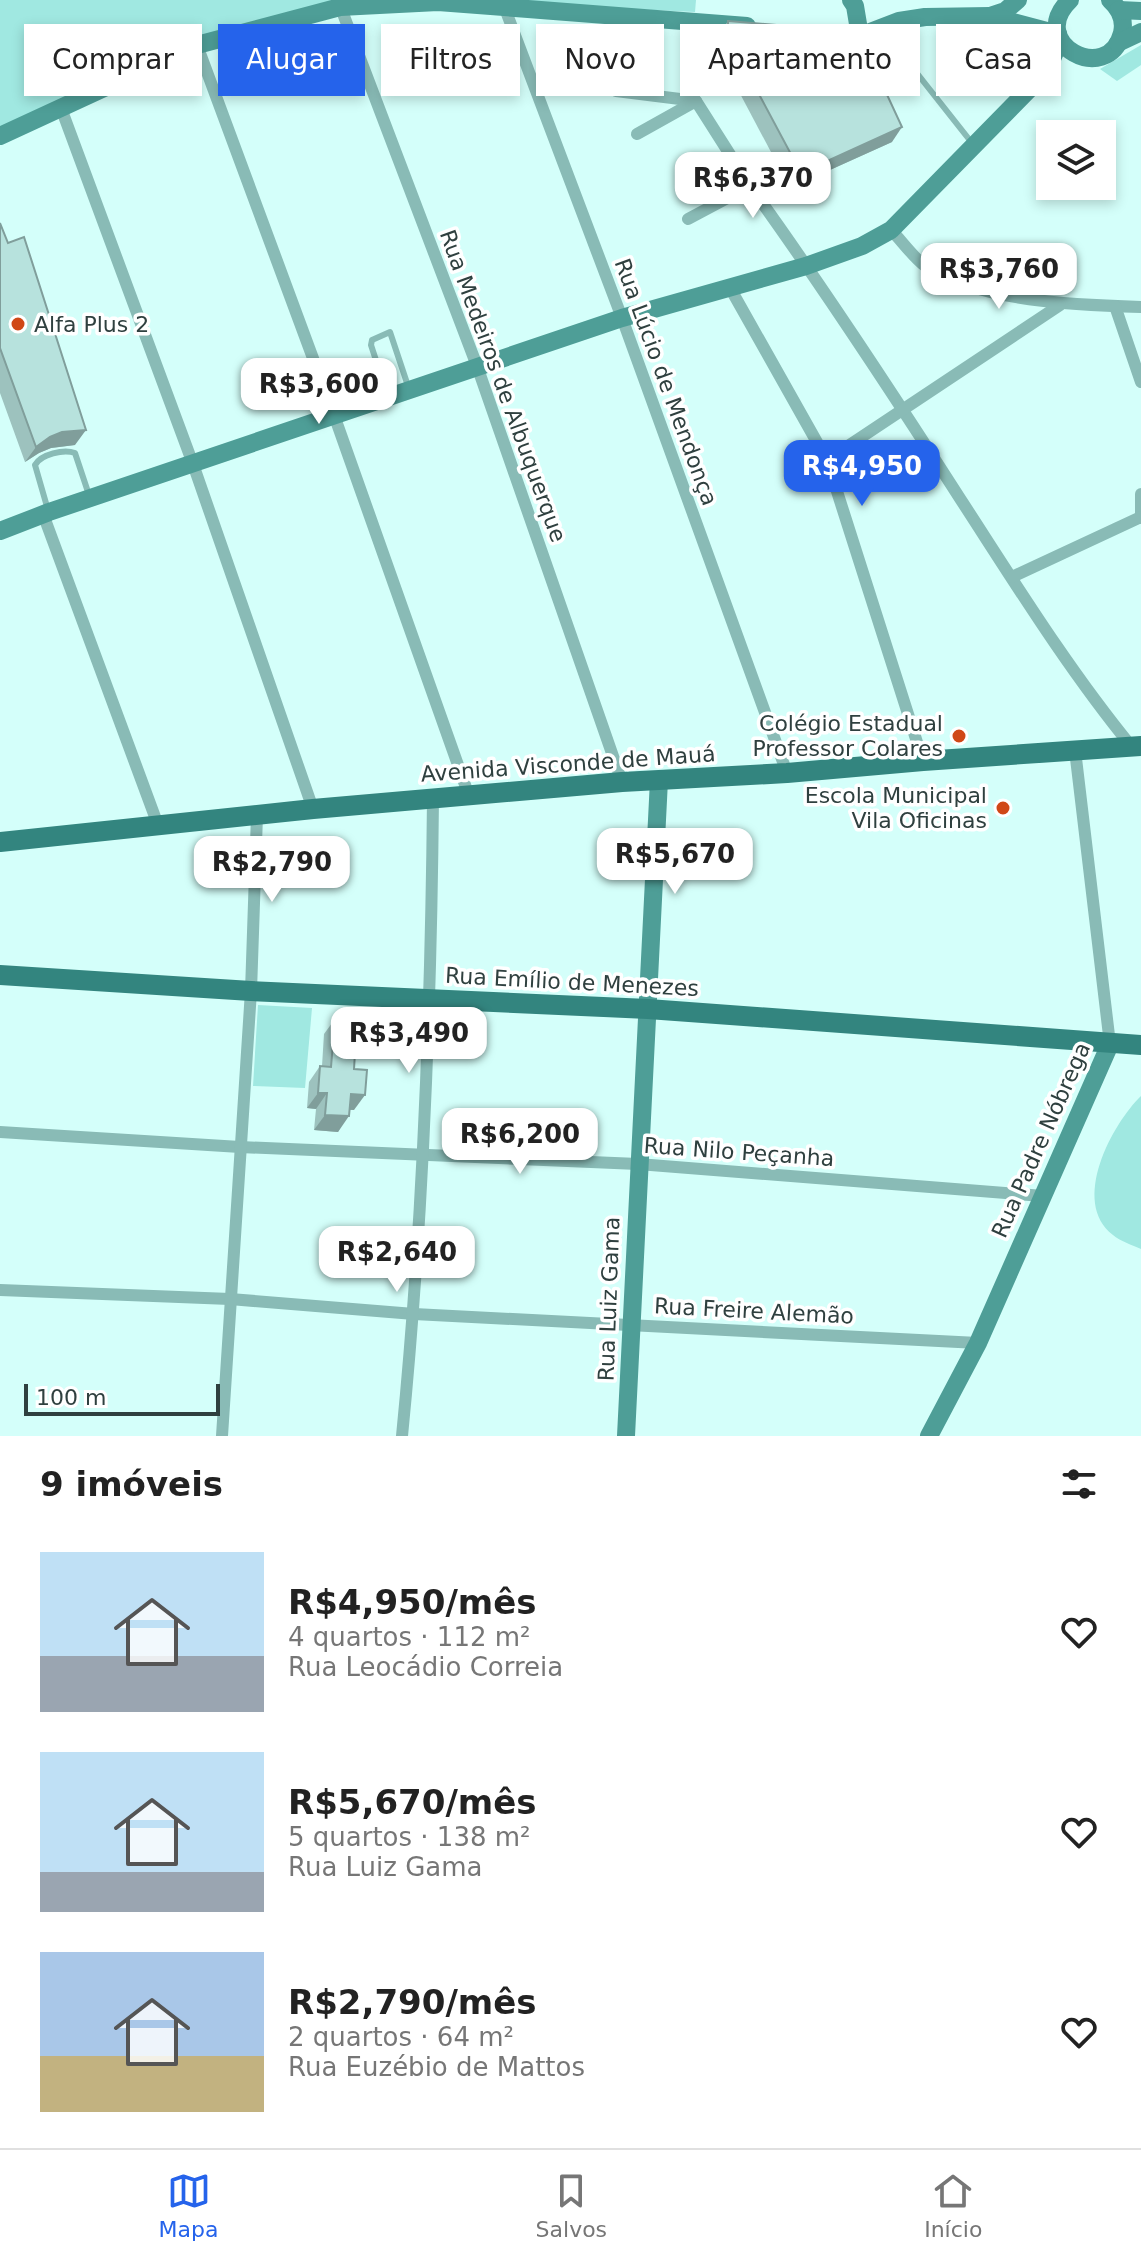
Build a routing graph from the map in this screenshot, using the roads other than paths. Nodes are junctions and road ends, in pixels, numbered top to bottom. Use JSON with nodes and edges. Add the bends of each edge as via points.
{"nodes":[{"id":1,"x":851,"y":0,"type":"edge"},
{"id":2,"x":1018,"y":0,"type":"edge"},
{"id":3,"x":1070,"y":0,"type":"edge"},
{"id":4,"x":340,"y":4,"type":"edge"},
{"id":5,"x":1116,"y":4,"type":"edge"},
{"id":6,"x":504,"y":6,"type":"junction"},
{"id":7,"x":1141,"y":11,"type":"edge"},
{"id":8,"x":994,"y":17,"type":"junction"},
{"id":9,"x":272,"y":24,"type":"edge"},
{"id":10,"x":718,"y":24,"type":"edge"},
{"id":11,"x":858,"y":24,"type":"edge"},
{"id":12,"x":891,"y":24,"type":"edge"},
{"id":13,"x":1004,"y":24,"type":"edge"},
{"id":14,"x":1017,"y":24,"type":"edge"},
{"id":15,"x":1060,"y":24,"type":"edge"},
{"id":16,"x":1141,"y":32,"type":"edge"},
{"id":17,"x":1061,"y":40,"type":"edge"},
{"id":18,"x":1118,"y":43,"type":"junction"},
{"id":19,"x":1080,"y":57,"type":"junction"},
{"id":20,"x":202,"y":59,"type":"edge"},
{"id":21,"x":1061,"y":64,"type":"edge"},
{"id":22,"x":920,"y":77,"type":"edge"},
{"id":23,"x":367,"y":78,"type":"joint"},
{"id":24,"x":87,"y":96,"type":"edge"},
{"id":25,"x":656,"y":96,"type":"edge"},
{"id":26,"x":1021,"y":96,"type":"edge"},
{"id":27,"x":696,"y":101,"type":"junction"},
{"id":28,"x":61,"y":108,"type":"junction"},
{"id":29,"x":637,"y":134,"type":"dead end"},
{"id":30,"x":0,"y":136,"type":"edge"},
{"id":31,"x":974,"y":146,"type":"junction"},
{"id":32,"x":750,"y":186,"type":"junction"},
{"id":33,"x":688,"y":219,"type":"dead end"},
{"id":34,"x":891,"y":230,"type":"junction"},
{"id":35,"x":806,"y":266,"type":"junction"},
{"id":36,"x":729,"y":286,"type":"junction"},
{"id":37,"x":1060,"y":305,"type":"junction"},
{"id":38,"x":1115,"y":306,"type":"junction"},
{"id":39,"x":1141,"y":307,"type":"edge"},
{"id":40,"x":622,"y":318,"type":"junction"},
{"id":41,"x":477,"y":366,"type":"junction"},
{"id":42,"x":1141,"y":382,"type":"edge"},
{"id":43,"x":409,"y":389,"type":"junction"},
{"id":44,"x":388,"y":396,"type":"junction"},
{"id":45,"x":903,"y":410,"type":"junction"},
{"id":46,"x":334,"y":415,"type":"junction"},
{"id":47,"x":827,"y":460,"type":"junction"},
{"id":48,"x":193,"y":464,"type":"junction"},
{"id":49,"x":1141,"y":494,"type":"edge"},
{"id":50,"x":90,"y":498,"type":"junction"},
{"id":51,"x":46,"y":513,"type":"junction"},
{"id":52,"x":1141,"y":518,"type":"edge"},
{"id":53,"x":0,"y":531,"type":"edge"},
{"id":54,"x":1012,"y":577,"type":"junction"},
{"id":55,"x":1136,"y":746,"type":"edge"},
{"id":56,"x":1075,"y":750,"type":"junction"},
{"id":57,"x":923,"y":761,"type":"junction"},
{"id":58,"x":787,"y":773,"type":"junction"},
{"id":59,"x":659,"y":780,"type":"junction"},
{"id":60,"x":622,"y":782,"type":"junction"},
{"id":61,"x":469,"y":796,"type":"junction"},
{"id":62,"x":433,"y":798,"type":"junction"},
{"id":63,"x":313,"y":809,"type":"junction"},
{"id":64,"x":257,"y":815,"type":"junction"},
{"id":65,"x":158,"y":825,"type":"junction"},
{"id":66,"x":0,"y":842,"type":"edge"},
{"id":67,"x":0,"y":975,"type":"edge"},
{"id":68,"x":251,"y":991,"type":"junction"},
{"id":69,"x":431,"y":997,"type":"junction"},
{"id":70,"x":648,"y":1009,"type":"junction"},
{"id":71,"x":1110,"y":1044,"type":"junction"},
{"id":72,"x":1141,"y":1045,"type":"edge"},
{"id":73,"x":0,"y":1132,"type":"edge"},
{"id":74,"x":240,"y":1147,"type":"junction"},
{"id":75,"x":423,"y":1154,"type":"junction"},
{"id":76,"x":638,"y":1164,"type":"junction"},
{"id":77,"x":1043,"y":1196,"type":"junction"},
{"id":78,"x":0,"y":1290,"type":"edge"},
{"id":79,"x":230,"y":1299,"type":"junction"},
{"id":80,"x":414,"y":1314,"type":"junction"},
{"id":81,"x":633,"y":1325,"type":"junction"},
{"id":82,"x":978,"y":1343,"type":"junction"},
{"id":83,"x":222,"y":1436,"type":"edge"},
{"id":84,"x":402,"y":1436,"type":"edge"},
{"id":85,"x":626,"y":1436,"type":"edge"},
{"id":86,"x":929,"y":1436,"type":"edge"}],
"edges":[{"from":1,"to":11,"type":"street"},
{"from":2,"to":8,"type":"street"},
{"from":3,"to":15,"type":"street"},
{"from":4,"to":6,"type":"street"},
{"from":4,"to":9,"type":"street"},
{"from":4,"to":23,"type":"street","name":"Rua Medeiros de Albuquerque"},
{"from":5,"to":7,"type":"street"},
{"from":5,"to":18,"type":"street","via":[[1123,23]]},
{"from":6,"to":10,"type":"street"},
{"from":6,"to":40,"type":"street","name":"Rua Lúcio de Mendonça"},
{"from":8,"to":12,"type":"street","via":[[925,17]]},
{"from":8,"to":13,"type":"street"},
{"from":8,"to":14,"type":"street"},
{"from":16,"to":18,"type":"street"},
{"from":17,"to":19,"type":"street"},
{"from":18,"to":19,"type":"street","via":[[1101,56]]},
{"from":19,"to":21,"type":"street"},
{"from":20,"to":46,"type":"street"},
{"from":22,"to":31,"type":"lane"},
{"from":23,"to":41,"type":"street","name":"Rua Medeiros de Albuquerque"},
{"from":24,"to":28,"type":"street"},
{"from":25,"to":27,"type":"street"},
{"from":26,"to":31,"type":"street"},
{"from":27,"to":29,"type":"street"},
{"from":27,"to":32,"type":"street"},
{"from":28,"to":30,"type":"street"},
{"from":28,"to":48,"type":"street"},
{"from":31,"to":34,"type":"street"},
{"from":32,"to":33,"type":"street"},
{"from":32,"to":35,"type":"street"},
{"from":34,"to":35,"type":"street"},
{"from":34,"to":37,"type":"street","via":[[923,264],[961,284]]},
{"from":35,"to":36,"type":"street"},
{"from":35,"to":45,"type":"street"},
{"from":36,"to":40,"type":"street"},
{"from":36,"to":47,"type":"street"},
{"from":37,"to":38,"type":"street"},
{"from":37,"to":45,"type":"street"},
{"from":38,"to":39,"type":"street"},
{"from":38,"to":42,"type":"street"},
{"from":40,"to":41,"type":"street"},
{"from":40,"to":58,"type":"street","name":"Rua Lúcio de Mendonça"},
{"from":41,"to":43,"type":"street"},
{"from":41,"to":60,"type":"street","name":"Rua Medeiros de Albuquerque"},
{"from":43,"to":44,"type":"street"},
{"from":43,"to":44,"type":"lane","via":[[390,332],[371,345]]},
{"from":44,"to":46,"type":"street"},
{"from":45,"to":47,"type":"street"},
{"from":45,"to":54,"type":"street"},
{"from":46,"to":48,"type":"street"},
{"from":46,"to":61,"type":"street"},
{"from":47,"to":57,"type":"street"},
{"from":48,"to":50,"type":"street"},
{"from":48,"to":63,"type":"street"},
{"from":49,"to":52,"type":"street"},
{"from":50,"to":51,"type":"street"},
{"from":50,"to":51,"type":"lane","via":[[75,453],[66,450],[39,459],[35,465]]},
{"from":51,"to":53,"type":"street"},
{"from":51,"to":65,"type":"street"},
{"from":52,"to":54,"type":"street"},
{"from":54,"to":55,"type":"street","via":[[1107,716]]},
{"from":55,"to":56,"type":"main road","name":"Avenida Visconde de Mauá"},
{"from":56,"to":57,"type":"main road","name":"Avenida Visconde de Mauá"},
{"from":56,"to":71,"type":"street","name":"Rua Padre Nóbrega"},
{"from":57,"to":58,"type":"main road","name":"Avenida Visconde de Mauá"},
{"from":58,"to":59,"type":"main road","name":"Avenida Visconde de Mauá"},
{"from":59,"to":60,"type":"main road","name":"Avenida Visconde de Mauá"},
{"from":59,"to":70,"type":"street","name":"Rua Luiz Gama"},
{"from":60,"to":61,"type":"main road","name":"Avenida Visconde de Mauá"},
{"from":61,"to":62,"type":"main road","name":"Avenida Visconde de Mauá"},
{"from":62,"to":63,"type":"main road","name":"Avenida Visconde de Mauá"},
{"from":62,"to":69,"type":"street"},
{"from":63,"to":64,"type":"main road","name":"Avenida Visconde de Mauá"},
{"from":64,"to":65,"type":"main road","name":"Avenida Visconde de Mauá"},
{"from":64,"to":68,"type":"street"},
{"from":65,"to":66,"type":"main road","name":"Avenida Visconde de Mauá"},
{"from":67,"to":68,"type":"main road","name":"Rua Emílio de Menezes"},
{"from":68,"to":69,"type":"main road","name":"Rua Emílio de Menezes"},
{"from":68,"to":74,"type":"street"},
{"from":69,"to":70,"type":"main road","name":"Rua Emílio de Menezes"},
{"from":69,"to":75,"type":"street"},
{"from":70,"to":71,"type":"main road","name":"Rua Emílio de Menezes"},
{"from":70,"to":76,"type":"street","name":"Rua Luiz Gama"},
{"from":71,"to":72,"type":"main road","name":"Rua Emílio de Menezes"},
{"from":71,"to":77,"type":"street","name":"Rua Padre Nóbrega"},
{"from":73,"to":74,"type":"street","name":"Rua Nilo Peçanha"},
{"from":74,"to":75,"type":"street","name":"Rua Nilo Peçanha"},
{"from":74,"to":79,"type":"street"},
{"from":75,"to":76,"type":"street","name":"Rua Nilo Peçanha"},
{"from":75,"to":80,"type":"street"},
{"from":76,"to":77,"type":"street","name":"Rua Nilo Peçanha"},
{"from":76,"to":81,"type":"street","name":"Rua Luiz Gama"},
{"from":77,"to":82,"type":"street","name":"Rua Padre Nóbrega"},
{"from":78,"to":79,"type":"street","name":"Rua Freire Alemão"},
{"from":79,"to":80,"type":"street","name":"Rua Freire Alemão"},
{"from":79,"to":83,"type":"street"},
{"from":80,"to":81,"type":"street","name":"Rua Freire Alemão"},
{"from":80,"to":84,"type":"street"},
{"from":81,"to":82,"type":"street","name":"Rua Freire Alemão"},
{"from":81,"to":85,"type":"street","name":"Rua Luiz Gama"},
{"from":82,"to":86,"type":"street","name":"Rua Padre Nóbrega"}]}
